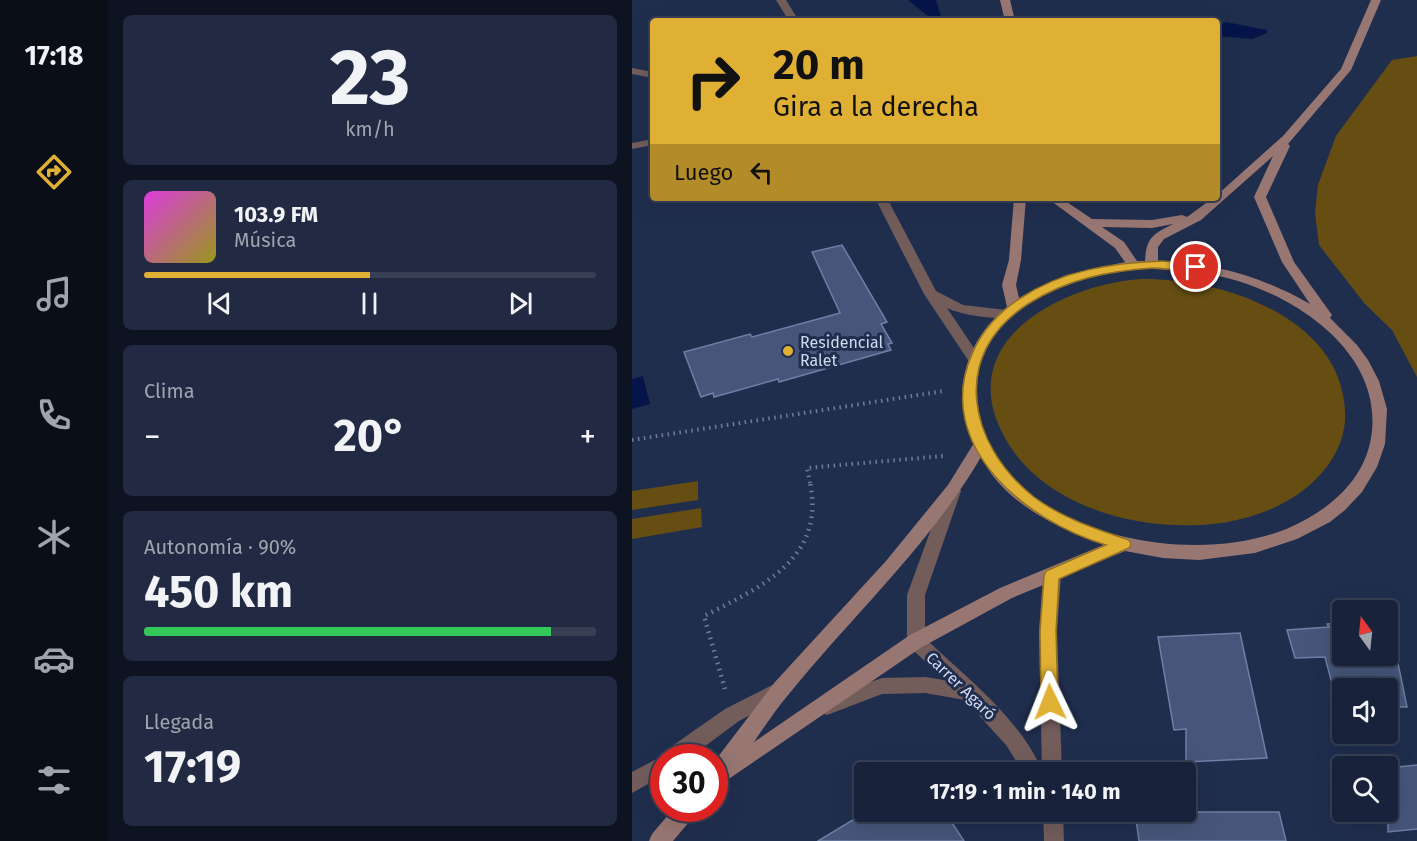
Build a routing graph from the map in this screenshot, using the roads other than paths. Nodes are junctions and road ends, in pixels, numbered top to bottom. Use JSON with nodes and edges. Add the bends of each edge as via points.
{"nodes":[{"id":1,"x":781,"y":0,"type":"edge"},
{"id":2,"x":1005,"y":0,"type":"edge"},
{"id":3,"x":1376,"y":0,"type":"edge"},
{"id":4,"x":792,"y":18,"type":"edge"},
{"id":5,"x":1009,"y":18,"type":"edge"},
{"id":6,"x":632,"y":71,"type":"edge"},
{"id":7,"x":650,"y":74,"type":"edge"},
{"id":8,"x":1287,"y":138,"type":"junction"},
{"id":9,"x":650,"y":143,"type":"edge"},
{"id":10,"x":632,"y":146,"type":"edge"},
{"id":11,"x":1220,"y":197,"type":"edge"},
{"id":12,"x":883,"y":201,"type":"edge"},
{"id":13,"x":1020,"y":201,"type":"edge"},
{"id":14,"x":1058,"y":201,"type":"edge"},
{"id":15,"x":1215,"y":201,"type":"edge"},
{"id":16,"x":1197,"y":217,"type":"junction"},
{"id":17,"x":1092,"y":223,"type":"junction"},
{"id":18,"x":1151,"y":264,"type":"junction"},
{"id":19,"x":1133,"y":265,"type":"junction"},
{"id":20,"x":931,"y":294,"type":"junction"},
{"id":21,"x":1010,"y":311,"type":"junction"},
{"id":22,"x":1333,"y":327,"type":"junction"},
{"id":23,"x":975,"y":360,"type":"junction"},
{"id":24,"x":978,"y":449,"type":"junction"},
{"id":25,"x":954,"y":489,"type":"junction"},
{"id":26,"x":1124,"y":544,"type":"junction"},
{"id":27,"x":1052,"y":576,"type":"junction"},
{"id":28,"x":916,"y":641,"type":"junction"},
{"id":29,"x":782,"y":688,"type":"junction"},
{"id":30,"x":967,"y":692,"type":"junction"},
{"id":31,"x":815,"y":711,"type":"junction"},
{"id":32,"x":692,"y":744,"type":"edge"},
{"id":33,"x":728,"y":760,"type":"edge"},
{"id":34,"x":1029,"y":762,"type":"edge"},
{"id":35,"x":1052,"y":762,"type":"edge"},
{"id":36,"x":728,"y":770,"type":"edge"},
{"id":37,"x":650,"y":774,"type":"edge"},
{"id":38,"x":636,"y":783,"type":"edge"},
{"id":39,"x":676,"y":822,"type":"edge"},
{"id":40,"x":659,"y":841,"type":"edge"}],
"edges":[{"from":1,"to":4,"type":"street"},
{"from":2,"to":5,"type":"main road"},
{"from":3,"to":8,"type":"main road","via":[[1346,70]]},
{"from":6,"to":7,"type":"street"},
{"from":8,"to":11,"type":"main road"},
{"from":8,"to":22,"type":"main road","via":[[1260,197],[1288,262]]},
{"from":9,"to":10,"type":"street"},
{"from":12,"to":20,"type":"street"},
{"from":13,"to":21,"type":"main road","via":[[1009,285]]},
{"from":14,"to":17,"type":"main road"},
{"from":15,"to":16,"type":"main road"},
{"from":16,"to":17,"type":"main road","via":[[1152,224]]},
{"from":16,"to":18,"type":"main road","via":[[1159,236],[1152,247]]},
{"from":17,"to":19,"type":"main road","via":[[1120,245]]},
{"from":18,"to":19,"type":"main road"},
{"from":18,"to":22,"type":"main road","via":[[1207,269],[1260,284],[1300,303]]},
{"from":19,"to":21,"type":"main road","via":[[1073,277],[1041,290]]},
{"from":20,"to":21,"type":"street","via":[[960,309]]},
{"from":20,"to":23,"type":"street"},
{"from":21,"to":23,"type":"main road","via":[[988,336]]},
{"from":22,"to":26,"type":"main road","via":[[1366,367],[1378,397],[1378,444],[1356,489],[1311,525],[1247,548],[1199,553]]},
{"from":23,"to":24,"type":"main road","via":[[969,387]]},
{"from":24,"to":25,"type":"main road"},
{"from":24,"to":26,"type":"main road","via":[[1040,509],[1086,532]]},
{"from":25,"to":28,"type":"street","name":"Carrer Agaró","via":[[916,595]]},
{"from":25,"to":29,"type":"main road","via":[[893,566]]},
{"from":26,"to":27,"type":"main road"},
{"from":27,"to":28,"type":"main road","via":[[1006,593]]},
{"from":27,"to":35,"type":"street","via":[[1048,631]]},
{"from":28,"to":30,"type":"street","name":"Carrer Agaró"},
{"from":28,"to":31,"type":"main road"},
{"from":29,"to":32,"type":"street"},
{"from":29,"to":33,"type":"main road"},
{"from":30,"to":31,"type":"street","via":[[925,685],[882,686]]},
{"from":30,"to":34,"type":"street","name":"Carrer Agaró","via":[[998,722]]},
{"from":31,"to":36,"type":"main road"},
{"from":37,"to":38,"type":"street"},
{"from":39,"to":40,"type":"main road"}]}
